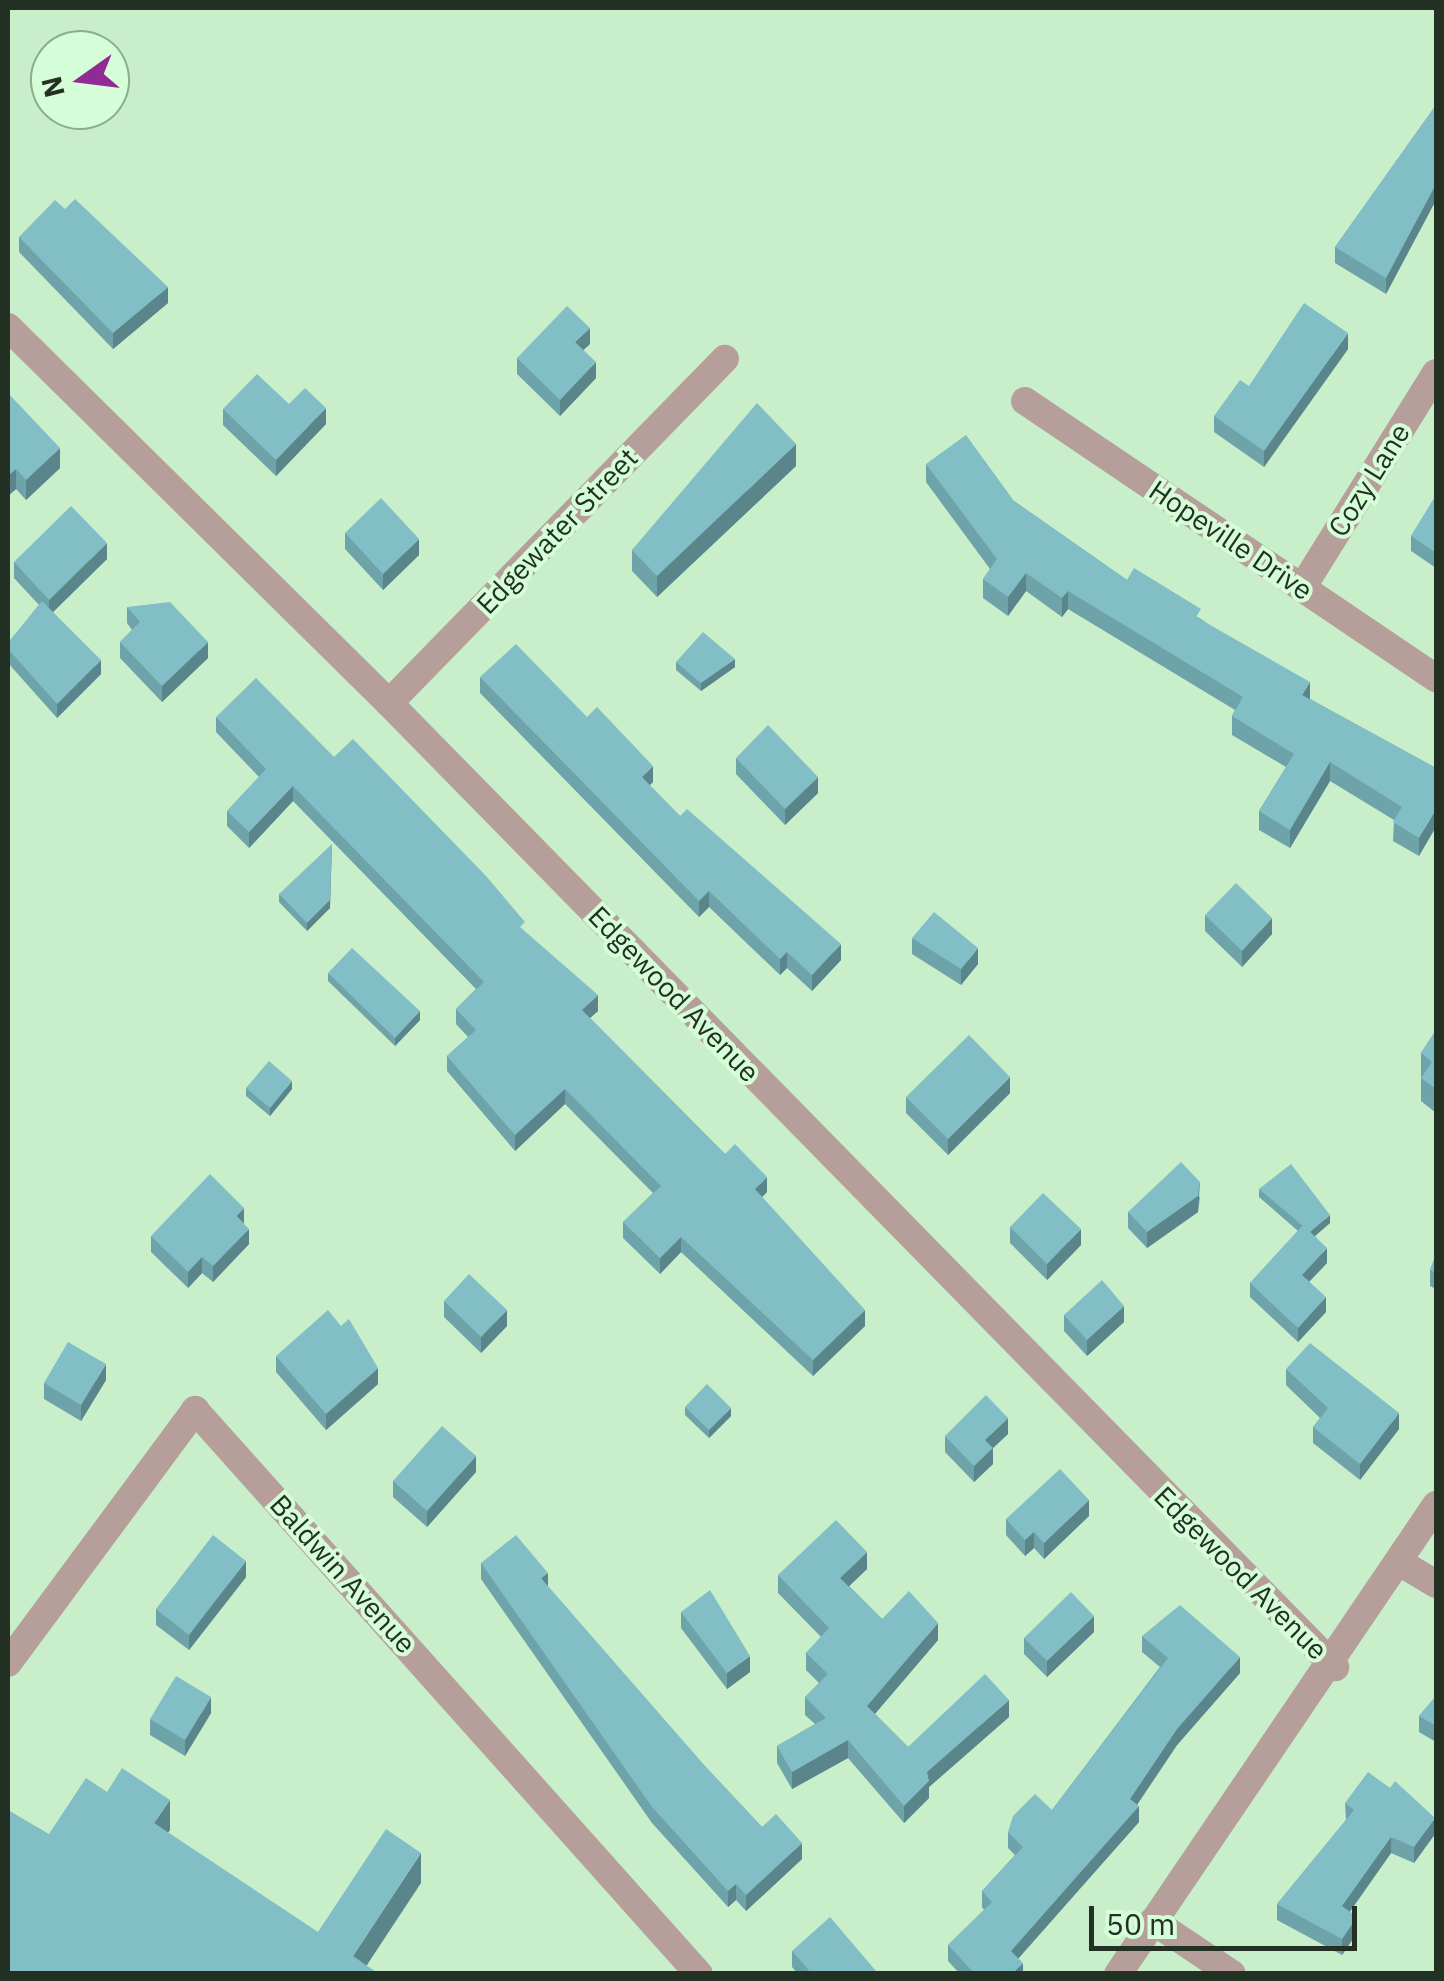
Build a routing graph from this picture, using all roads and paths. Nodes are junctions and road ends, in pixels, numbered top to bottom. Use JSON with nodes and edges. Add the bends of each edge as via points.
{"nodes":[{"id":1,"x":8,"y":327,"type":"edge"},
{"id":2,"x":725,"y":359,"type":"dead end"},
{"id":3,"x":1436,"y":373,"type":"edge"},
{"id":4,"x":1025,"y":402,"type":"dead end"},
{"id":5,"x":1302,"y":588,"type":"junction"},
{"id":6,"x":1436,"y":678,"type":"edge"},
{"id":7,"x":389,"y":702,"type":"junction"},
{"id":8,"x":1436,"y":1505,"type":"edge"},
{"id":9,"x":1399,"y":1562,"type":"junction"},
{"id":10,"x":1436,"y":1584,"type":"edge"},
{"id":11,"x":8,"y":1663,"type":"edge"},
{"id":12,"x":1334,"y":1667,"type":"junction"},
{"id":13,"x":1153,"y":1921,"type":"junction"},
{"id":14,"x":699,"y":1974,"type":"edge"},
{"id":15,"x":1118,"y":1974,"type":"edge"},
{"id":16,"x":1232,"y":1974,"type":"edge"}],
"edges":[{"from":1,"to":7,"type":"street","name":"Edgewood Avenue"},
{"from":2,"to":7,"type":"street","name":"Edgewater Street"},
{"from":3,"to":5,"type":"street","name":"Cozy Lane"},
{"from":4,"to":5,"type":"street","name":"Hopeville Drive"},
{"from":5,"to":6,"type":"street","name":"Hopeville Drive"},
{"from":7,"to":12,"type":"street","name":"Edgewood Avenue"},
{"from":8,"to":9,"type":"street"},
{"from":9,"to":10,"type":"street"},
{"from":9,"to":12,"type":"street"},
{"from":11,"to":14,"type":"street","name":"Baldwin Avenue","via":[[195,1410]]},
{"from":12,"to":13,"type":"street"},
{"from":13,"to":15,"type":"street"},
{"from":13,"to":16,"type":"street"}]}
